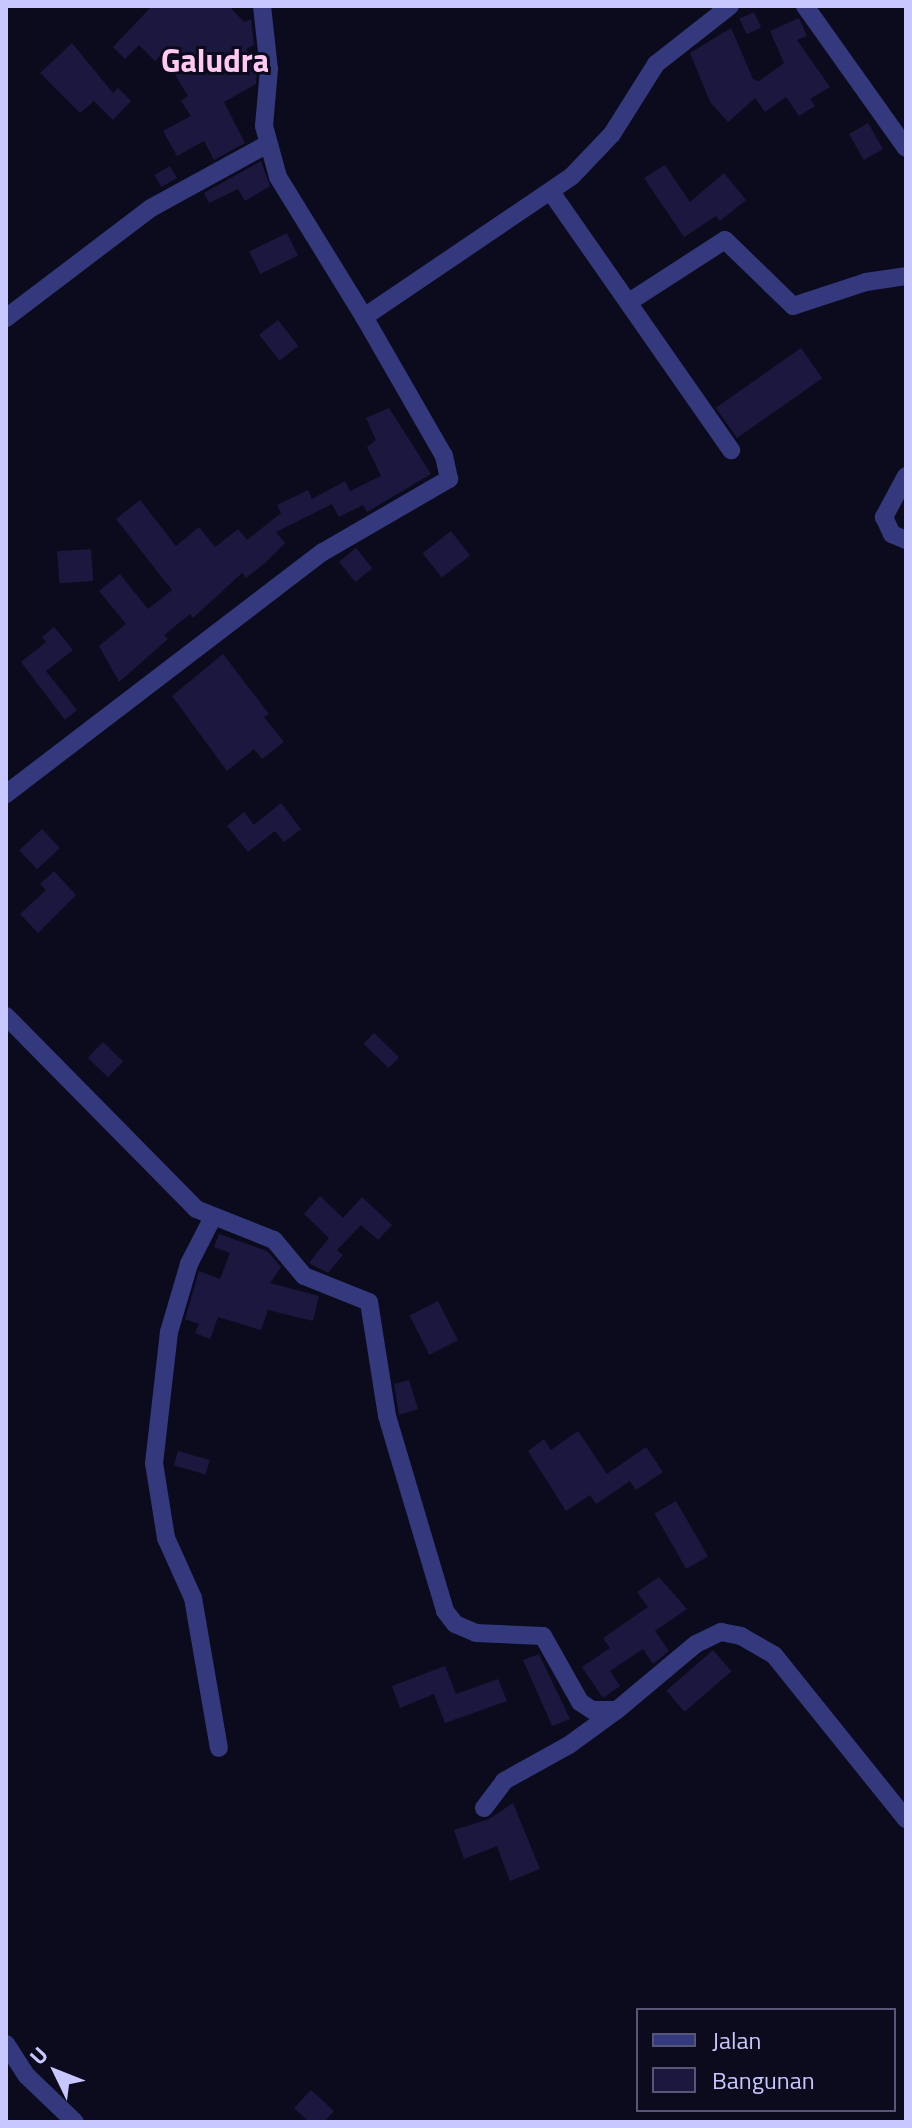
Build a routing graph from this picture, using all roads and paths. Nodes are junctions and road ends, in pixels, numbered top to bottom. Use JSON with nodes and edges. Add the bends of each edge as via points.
{"nodes":[{"id":1,"x":262,"y":6,"type":"edge"},
{"id":2,"x":730,"y":6,"type":"edge"},
{"id":3,"x":805,"y":6,"type":"edge"},
{"id":4,"x":268,"y":144,"type":"junction"},
{"id":5,"x":906,"y":148,"type":"edge"},
{"id":6,"x":551,"y":192,"type":"junction"},
{"id":7,"x":906,"y":276,"type":"edge"},
{"id":8,"x":629,"y":302,"type":"junction"},
{"id":9,"x":364,"y":317,"type":"junction"},
{"id":10,"x":6,"y":318,"type":"edge"},
{"id":11,"x":731,"y":450,"type":"dead end"},
{"id":12,"x":906,"y":476,"type":"edge"},
{"id":13,"x":906,"y":540,"type":"edge"},
{"id":14,"x":6,"y":794,"type":"edge"},
{"id":15,"x":6,"y":1016,"type":"edge"},
{"id":16,"x":213,"y":1217,"type":"junction"},
{"id":17,"x":617,"y":1710,"type":"junction"},
{"id":18,"x":219,"y":1748,"type":"dead end"},
{"id":19,"x":484,"y":1808,"type":"dead end"},
{"id":20,"x":906,"y":1819,"type":"edge"},
{"id":21,"x":6,"y":2044,"type":"edge"},
{"id":22,"x":75,"y":2122,"type":"edge"}],
"edges":[{"from":1,"to":4,"type":"street","via":[[269,69],[264,126]]},
{"from":2,"to":6,"type":"street","via":[[656,64],[612,134]]},
{"from":3,"to":5,"type":"street"},
{"from":4,"to":9,"type":"street","via":[[278,177]]},
{"from":4,"to":10,"type":"street","via":[[151,208]]},
{"from":6,"to":8,"type":"street"},
{"from":6,"to":9,"type":"street"},
{"from":7,"to":8,"type":"street","via":[[866,282],[793,306],[725,240]]},
{"from":8,"to":11,"type":"street"},
{"from":9,"to":14,"type":"street","via":[[444,456],[449,479],[323,552]]},
{"from":12,"to":13,"type":"street","via":[[884,517],[892,534]]},
{"from":15,"to":16,"type":"street","via":[[186,1200]]},
{"from":16,"to":17,"type":"street","via":[[274,1240],[304,1276],[369,1302],[387,1416],[449,1617],[476,1633],[543,1636],[580,1702],[592,1710]]},
{"from":16,"to":18,"type":"street","via":[[189,1264],[169,1332],[154,1463],[166,1538],[193,1598]]},
{"from":17,"to":19,"type":"street","via":[[569,1745],[504,1781]]},
{"from":17,"to":20,"type":"street","via":[[696,1644],[730,1632],[774,1655]]},
{"from":21,"to":22,"type":"street","via":[[27,2076]]}]}
